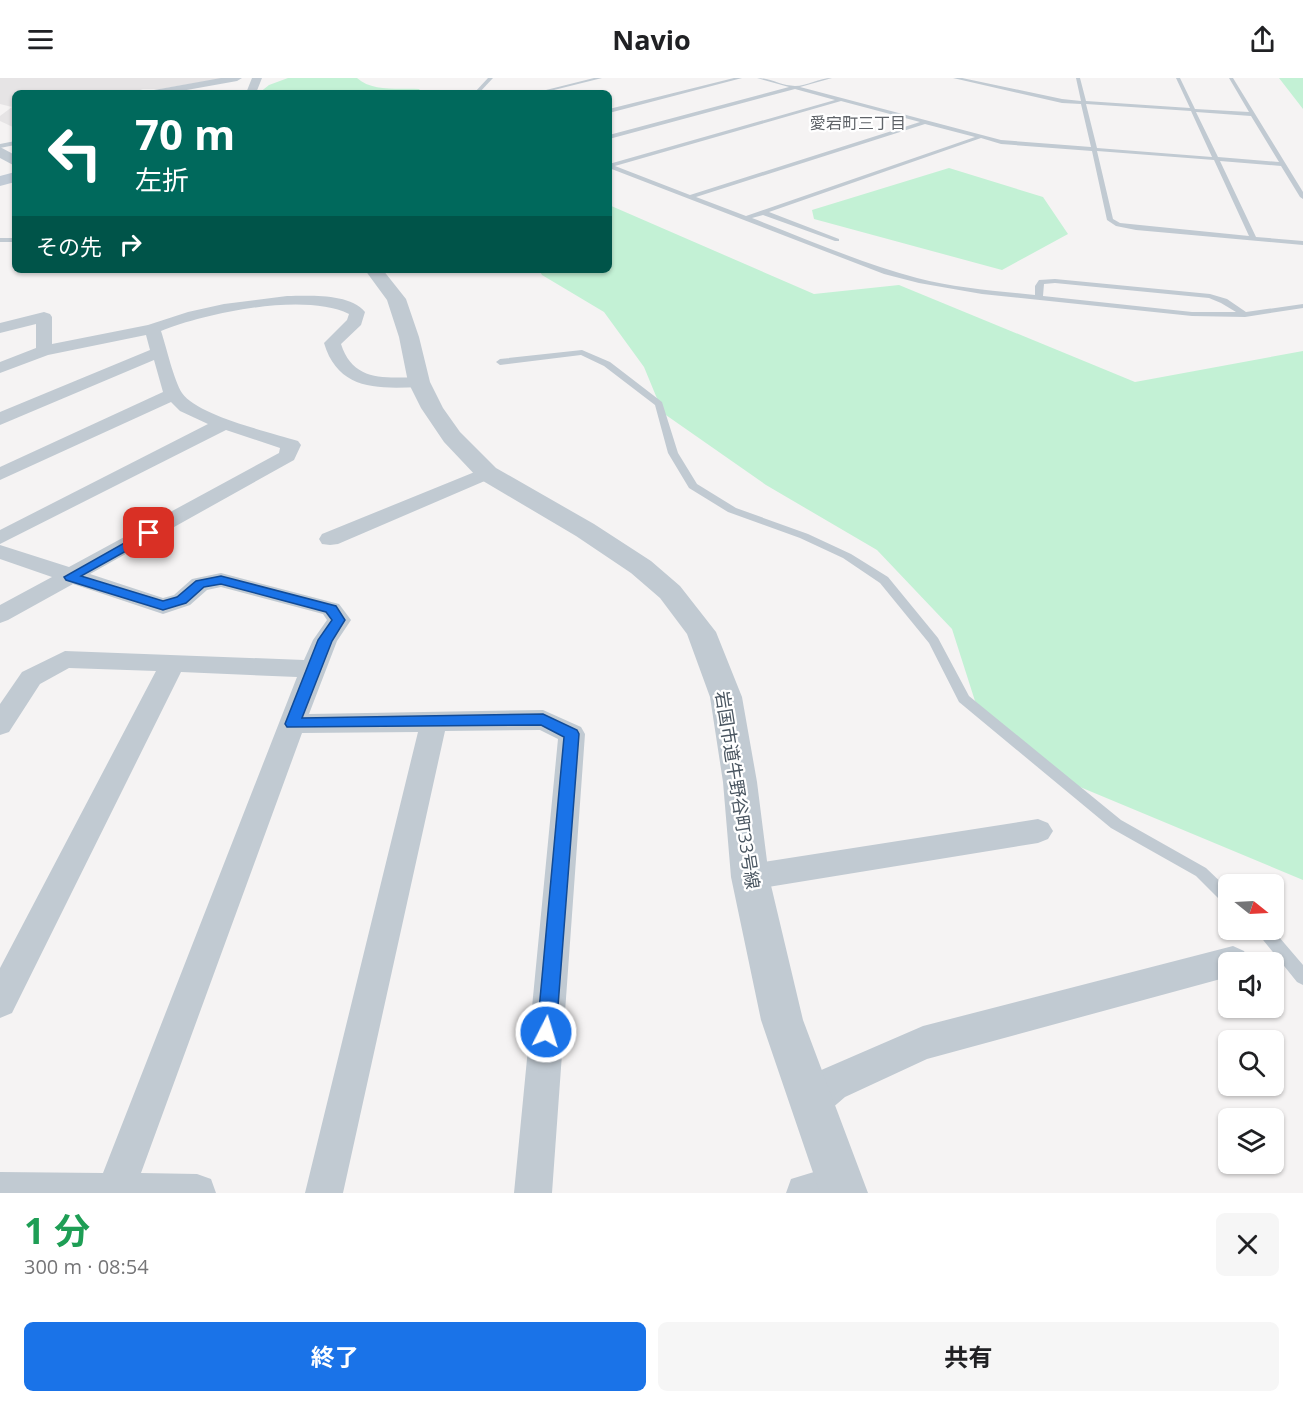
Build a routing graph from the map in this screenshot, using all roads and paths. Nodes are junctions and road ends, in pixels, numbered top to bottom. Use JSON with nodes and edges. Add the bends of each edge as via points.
{"nodes":[{"id":1,"x":237,"y":78,"type":"edge"},
{"id":2,"x":491,"y":78,"type":"edge"},
{"id":3,"x":561,"y":78,"type":"edge"},
{"id":4,"x":600,"y":78,"type":"edge"},
{"id":5,"x":740,"y":78,"type":"edge"},
{"id":6,"x":759,"y":78,"type":"edge"},
{"id":7,"x":830,"y":78,"type":"edge"},
{"id":8,"x":955,"y":78,"type":"edge"},
{"id":9,"x":1078,"y":78,"type":"edge"},
{"id":10,"x":1178,"y":78,"type":"edge"},
{"id":11,"x":1231,"y":78,"type":"edge"},
{"id":12,"x":577,"y":83,"type":"junction"},
{"id":13,"x":795,"y":88,"type":"junction"},
{"id":14,"x":171,"y":90,"type":"edge"},
{"id":15,"x":479,"y":90,"type":"edge"},
{"id":16,"x":548,"y":90,"type":"edge"},
{"id":17,"x":833,"y":90,"type":"dead end"},
{"id":18,"x":854,"y":96,"type":"junction"},
{"id":19,"x":841,"y":99,"type":"junction"},
{"id":20,"x":1084,"y":103,"type":"junction"},
{"id":21,"x":612,"y":110,"type":"edge"},
{"id":22,"x":1192,"y":110,"type":"junction"},
{"id":23,"x":1252,"y":114,"type":"junction"},
{"id":24,"x":938,"y":118,"type":"junction"},
{"id":25,"x":924,"y":122,"type":"junction"},
{"id":26,"x":980,"y":129,"type":"dead end"},
{"id":27,"x":612,"y":136,"type":"edge"},
{"id":28,"x":979,"y":137,"type":"junction"},
{"id":29,"x":1095,"y":150,"type":"junction"},
{"id":30,"x":1216,"y":159,"type":"junction"},
{"id":31,"x":1283,"y":164,"type":"junction"},
{"id":32,"x":612,"y":165,"type":"edge"},
{"id":33,"x":612,"y":167,"type":"edge"},
{"id":34,"x":1303,"y":197,"type":"edge"},
{"id":35,"x":690,"y":198,"type":"junction"},
{"id":36,"x":765,"y":213,"type":"junction"},
{"id":37,"x":747,"y":218,"type":"junction"},
{"id":38,"x":1254,"y":238,"type":"junction"},
{"id":39,"x":837,"y":240,"type":"dead end"},
{"id":40,"x":1303,"y":243,"type":"edge"},
{"id":41,"x":377,"y":273,"type":"edge"},
{"id":42,"x":1039,"y":298,"type":"junction"},
{"id":43,"x":1303,"y":306,"type":"edge"},
{"id":44,"x":1245,"y":315,"type":"junction"},
{"id":45,"x":0,"y":328,"type":"edge"},
{"id":46,"x":152,"y":329,"type":"junction"},
{"id":47,"x":44,"y":351,"type":"junction"},
{"id":48,"x":159,"y":352,"type":"junction"},
{"id":49,"x":500,"y":362,"type":"dead end"},
{"id":50,"x":0,"y":368,"type":"edge"},
{"id":51,"x":418,"y":382,"type":"junction"},
{"id":52,"x":173,"y":394,"type":"junction"},
{"id":53,"x":0,"y":419,"type":"edge"},
{"id":54,"x":224,"y":423,"type":"junction"},
{"id":55,"x":487,"y":473,"type":"junction"},
{"id":56,"x":0,"y":474,"type":"edge"},
{"id":57,"x":0,"y":538,"type":"edge"},
{"id":58,"x":330,"y":539,"type":"dead end"},
{"id":59,"x":0,"y":552,"type":"edge"},
{"id":60,"x":70,"y":577,"type":"junction"},
{"id":61,"x":0,"y":615,"type":"edge"},
{"id":62,"x":173,"y":663,"type":"junction"},
{"id":63,"x":313,"y":669,"type":"junction"},
{"id":64,"x":434,"y":721,"type":"junction"},
{"id":65,"x":292,"y":724,"type":"junction"},
{"id":66,"x":0,"y":725,"type":"edge"},
{"id":67,"x":1038,"y":831,"type":"dead end"},
{"id":68,"x":750,"y":877,"type":"junction"},
{"id":69,"x":1218,"y":888,"type":"edge"},
{"id":70,"x":1272,"y":940,"type":"edge"},
{"id":71,"x":1218,"y":965,"type":"edge"},
{"id":72,"x":1303,"y":976,"type":"edge"},
{"id":73,"x":0,"y":1002,"type":"edge"},
{"id":74,"x":810,"y":1103,"type":"junction"},
{"id":75,"x":842,"y":1188,"type":"edge"},
{"id":76,"x":0,"y":1191,"type":"edge"},
{"id":77,"x":115,"y":1192,"type":"edge"},
{"id":78,"x":197,"y":1193,"type":"edge"},
{"id":79,"x":324,"y":1193,"type":"edge"},
{"id":80,"x":533,"y":1193,"type":"edge"},
{"id":81,"x":805,"y":1193,"type":"edge"}],
"edges":[{"from":1,"to":14,"type":"street"},
{"from":2,"to":15,"type":"lane"},
{"from":3,"to":12,"type":"lane"},
{"from":4,"to":12,"type":"lane"},
{"from":5,"to":21,"type":"lane"},
{"from":6,"to":13,"type":"lane"},
{"from":7,"to":13,"type":"lane"},
{"from":8,"to":20,"type":"lane","via":[[1043,99]]},
{"from":9,"to":20,"type":"lane"},
{"from":10,"to":22,"type":"lane"},
{"from":11,"to":23,"type":"lane"},
{"from":12,"to":16,"type":"lane"},
{"from":13,"to":19,"type":"lane"},
{"from":13,"to":27,"type":"lane"},
{"from":17,"to":18,"type":"lane"},
{"from":18,"to":19,"type":"lane"},
{"from":18,"to":24,"type":"lane"},
{"from":19,"to":25,"type":"lane"},
{"from":19,"to":32,"type":"lane"},
{"from":20,"to":22,"type":"lane"},
{"from":20,"to":29,"type":"lane"},
{"from":22,"to":23,"type":"lane"},
{"from":22,"to":30,"type":"lane"},
{"from":23,"to":31,"type":"lane"},
{"from":24,"to":25,"type":"lane"},
{"from":24,"to":26,"type":"lane"},
{"from":25,"to":28,"type":"lane"},
{"from":25,"to":35,"type":"lane"},
{"from":28,"to":29,"type":"lane","via":[[1031,146]]},
{"from":28,"to":36,"type":"lane"},
{"from":29,"to":30,"type":"lane"},
{"from":29,"to":38,"type":"lane","via":[[1110,220],[1118,225]]},
{"from":30,"to":31,"type":"lane"},
{"from":30,"to":38,"type":"lane"},
{"from":31,"to":34,"type":"lane"},
{"from":33,"to":35,"type":"lane"},
{"from":35,"to":37,"type":"lane"},
{"from":36,"to":37,"type":"lane"},
{"from":36,"to":39,"type":"lane"},
{"from":37,"to":42,"type":"lane","via":[[919,281]]},
{"from":38,"to":40,"type":"lane"},
{"from":41,"to":51,"type":"street","name":"岩国市道牛野谷町33号線","via":[[396,299]]},
{"from":42,"to":44,"type":"lane","via":[[1192,314]]},
{"from":42,"to":44,"type":"lane","via":[[1042,282],[1054,281],[1210,296]]},
{"from":43,"to":44,"type":"lane"},
{"from":45,"to":47,"type":"street","via":[[44,317]]},
{"from":46,"to":47,"type":"street"},
{"from":46,"to":48,"type":"street"},
{"from":46,"to":51,"type":"street","via":[[167,321],[270,301],[298,299],[345,306],[357,312],[357,317],[332,343],[334,356],[342,367],[364,380]]},
{"from":47,"to":50,"type":"street"},
{"from":48,"to":52,"type":"street"},
{"from":48,"to":53,"type":"street"},
{"from":49,"to":69,"type":"lane","via":[[582,352],[607,364],[659,404],[673,453],[693,486],[732,510],[847,556],[884,580],[934,641],[964,699],[1116,824],[1201,872]]},
{"from":51,"to":55,"type":"street","name":"岩国市道牛野谷町33号線","via":[[453,437]]},
{"from":52,"to":54,"type":"street","via":[[200,415]]},
{"from":52,"to":56,"type":"street"},
{"from":54,"to":57,"type":"street"},
{"from":54,"to":60,"type":"street","via":[[291,445],[287,456]]},
{"from":55,"to":58,"type":"street"},
{"from":55,"to":68,"type":"street","name":"岩国市道牛野谷町33号線","via":[[640,567],[670,592],[701,632],[726,697]]},
{"from":59,"to":60,"type":"street"},
{"from":60,"to":61,"type":"street"},
{"from":60,"to":63,"type":"street","via":[[163,606],[182,600],[200,584],[221,580],[331,609],[339,620]]},
{"from":62,"to":63,"type":"street"},
{"from":62,"to":66,"type":"street","via":[[64,659],[31,678]]},
{"from":62,"to":73,"type":"street"},
{"from":63,"to":65,"type":"street"},
{"from":64,"to":65,"type":"street"},
{"from":64,"to":79,"type":"street"},
{"from":64,"to":80,"type":"street","via":[[543,720],[572,734]]},
{"from":65,"to":77,"type":"street"},
{"from":67,"to":68,"type":"street"},
{"from":68,"to":74,"type":"street","name":"岩国市道牛野谷町33号線","via":[[782,1020]]},
{"from":70,"to":72,"type":"lane"},
{"from":71,"to":74,"type":"street","via":[[923,1043],[832,1084]]},
{"from":74,"to":75,"type":"street","name":"岩国市道牛野谷町33号線"},
{"from":75,"to":81,"type":"street"},
{"from":76,"to":77,"type":"street"},
{"from":77,"to":78,"type":"street"}]}
